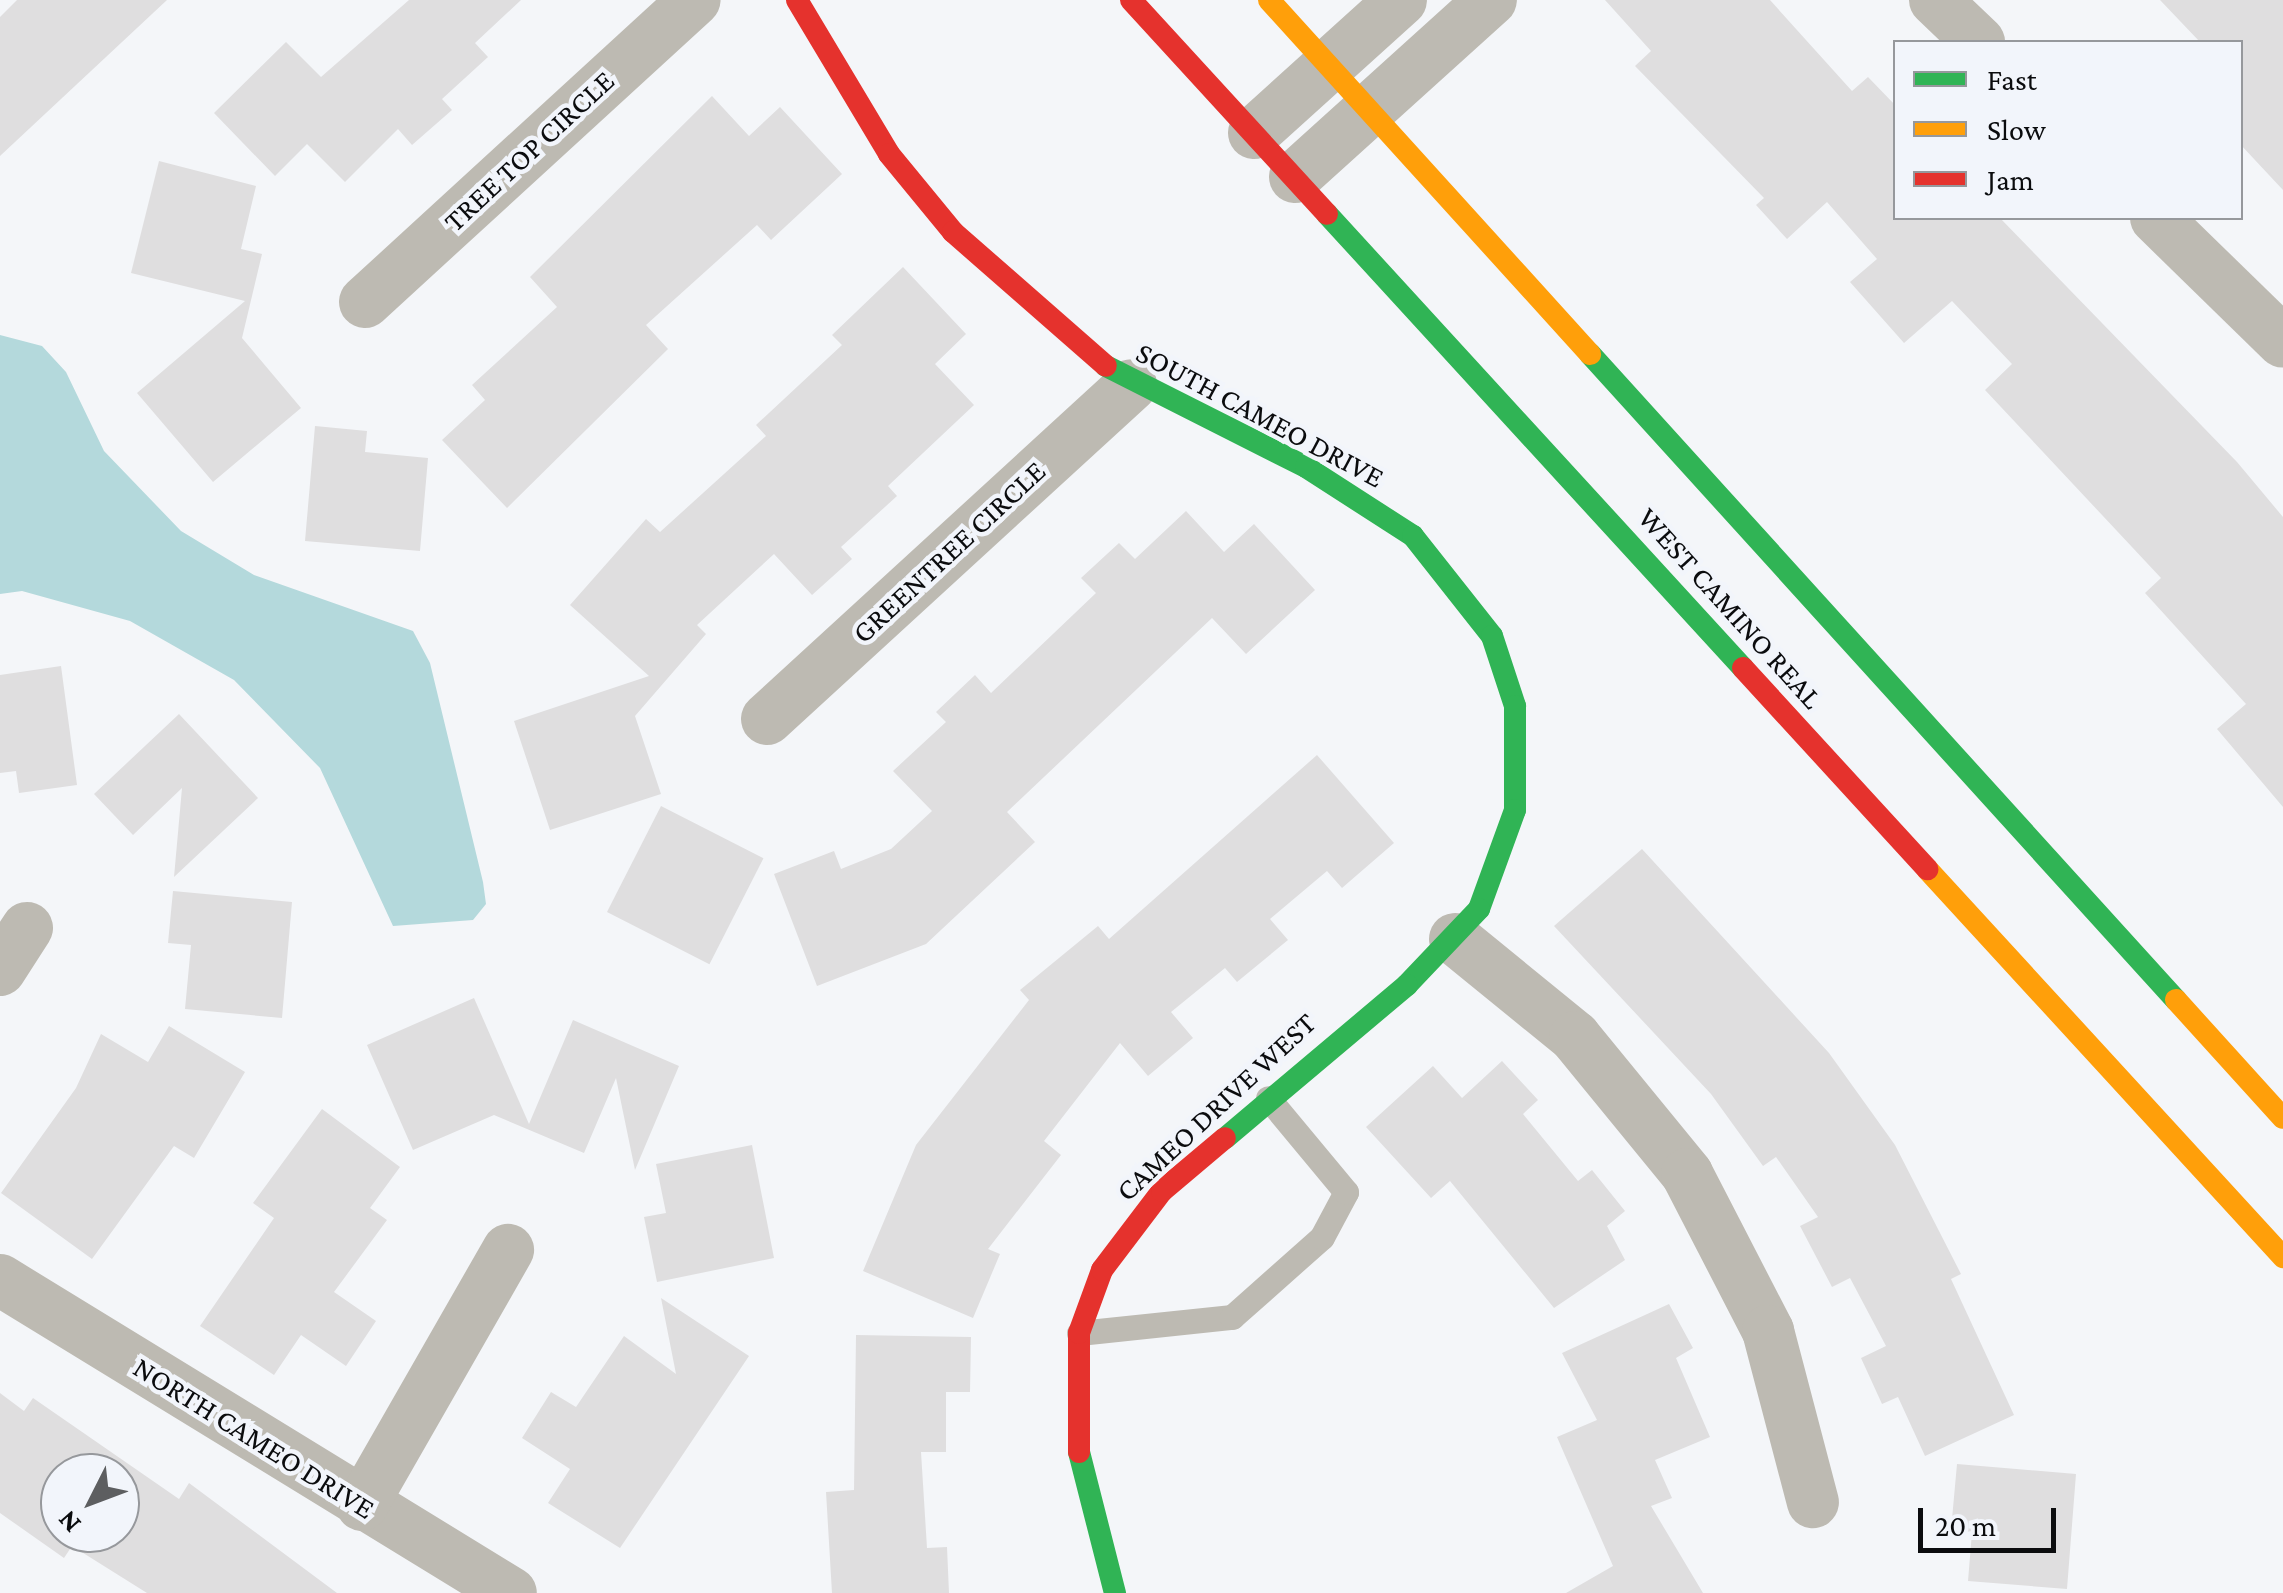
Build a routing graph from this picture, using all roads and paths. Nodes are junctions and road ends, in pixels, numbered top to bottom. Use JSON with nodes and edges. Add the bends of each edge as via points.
{"nodes":[{"id":1,"x":694,"y":0,"type":"edge"},
{"id":2,"x":797,"y":0,"type":"edge"},
{"id":3,"x":1132,"y":0,"type":"edge"},
{"id":4,"x":1268,"y":0,"type":"edge"},
{"id":5,"x":1402,"y":0,"type":"edge"},
{"id":6,"x":1491,"y":0,"type":"edge"},
{"id":7,"x":1935,"y":0,"type":"edge"},
{"id":8,"x":1976,"y":40,"type":"edge"},
{"id":9,"x":1328,"y":65,"type":"junction"},
{"id":10,"x":1370,"y":111,"type":"junction"},
{"id":11,"x":1254,"y":133,"type":"junction"},
{"id":12,"x":1295,"y":177,"type":"junction"},
{"id":13,"x":2158,"y":220,"type":"edge"},
{"id":14,"x":365,"y":302,"type":"dead end"},
{"id":15,"x":2283,"y":342,"type":"edge"},
{"id":16,"x":1131,"y":385,"type":"junction"},
{"id":17,"x":768,"y":719,"type":"dead end"},
{"id":18,"x":1520,"y":775,"type":"joint"},
{"id":19,"x":1455,"y":939,"type":"junction"},
{"id":20,"x":1268,"y":1098,"type":"junction"},
{"id":21,"x":2283,"y":1118,"type":"edge"},
{"id":22,"x":508,"y":1250,"type":"dead end"},
{"id":23,"x":2283,"y":1257,"type":"edge"},
{"id":24,"x":0,"y":1280,"type":"edge"},
{"id":25,"x":1079,"y":1333,"type":"junction"},
{"id":26,"x":1813,"y":1502,"type":"dead end"},
{"id":27,"x":362,"y":1505,"type":"junction"},
{"id":28,"x":511,"y":1593,"type":"edge"},
{"id":29,"x":1115,"y":1593,"type":"edge"}],
"edges":[{"from":1,"to":14,"type":"street","name":"TREE TOP CIRCLE"},
{"from":2,"to":16,"type":"street","name":"SOUTH CAMEO DRIVE","via":[[889,154],[953,232],[1049,324]]},
{"from":3,"to":11,"type":"street","name":"WEST CAMINO REAL"},
{"from":4,"to":9,"type":"street"},
{"from":5,"to":9,"type":"street"},
{"from":6,"to":10,"type":"street"},
{"from":7,"to":8,"type":"street"},
{"from":9,"to":10,"type":"street"},
{"from":9,"to":11,"type":"street"},
{"from":10,"to":12,"type":"street"},
{"from":10,"to":21,"type":"street"},
{"from":11,"to":12,"type":"street","name":"WEST CAMINO REAL"},
{"from":12,"to":23,"type":"street","name":"WEST CAMINO REAL"},
{"from":13,"to":15,"type":"street"},
{"from":16,"to":17,"type":"street","name":"GREENTREE CIRCLE"},
{"from":16,"to":18,"type":"street","name":"SOUTH CAMEO DRIVE","via":[[1320,474],[1413,536],[1492,636],[1515,706]]},
{"from":18,"to":19,"type":"street","name":"CAMEO DRIVE WEST","via":[[1507,846]]},
{"from":19,"to":20,"type":"street","name":"CAMEO DRIVE WEST"},
{"from":19,"to":26,"type":"street","via":[[1575,1037],[1687,1174],[1768,1331]]},
{"from":20,"to":25,"type":"street","name":"CAMEO DRIVE WEST","via":[[1139,1214],[1102,1270]]},
{"from":20,"to":25,"type":"lane","via":[[1346,1192],[1322,1238],[1232,1317]]},
{"from":22,"to":27,"type":"street"},
{"from":24,"to":27,"type":"street","name":"NORTH CAMEO DRIVE"},
{"from":25,"to":29,"type":"street","name":"CAMEO DRIVE WEST","via":[[1081,1472]]},
{"from":27,"to":28,"type":"street","name":"NORTH CAMEO DRIVE"}]}
